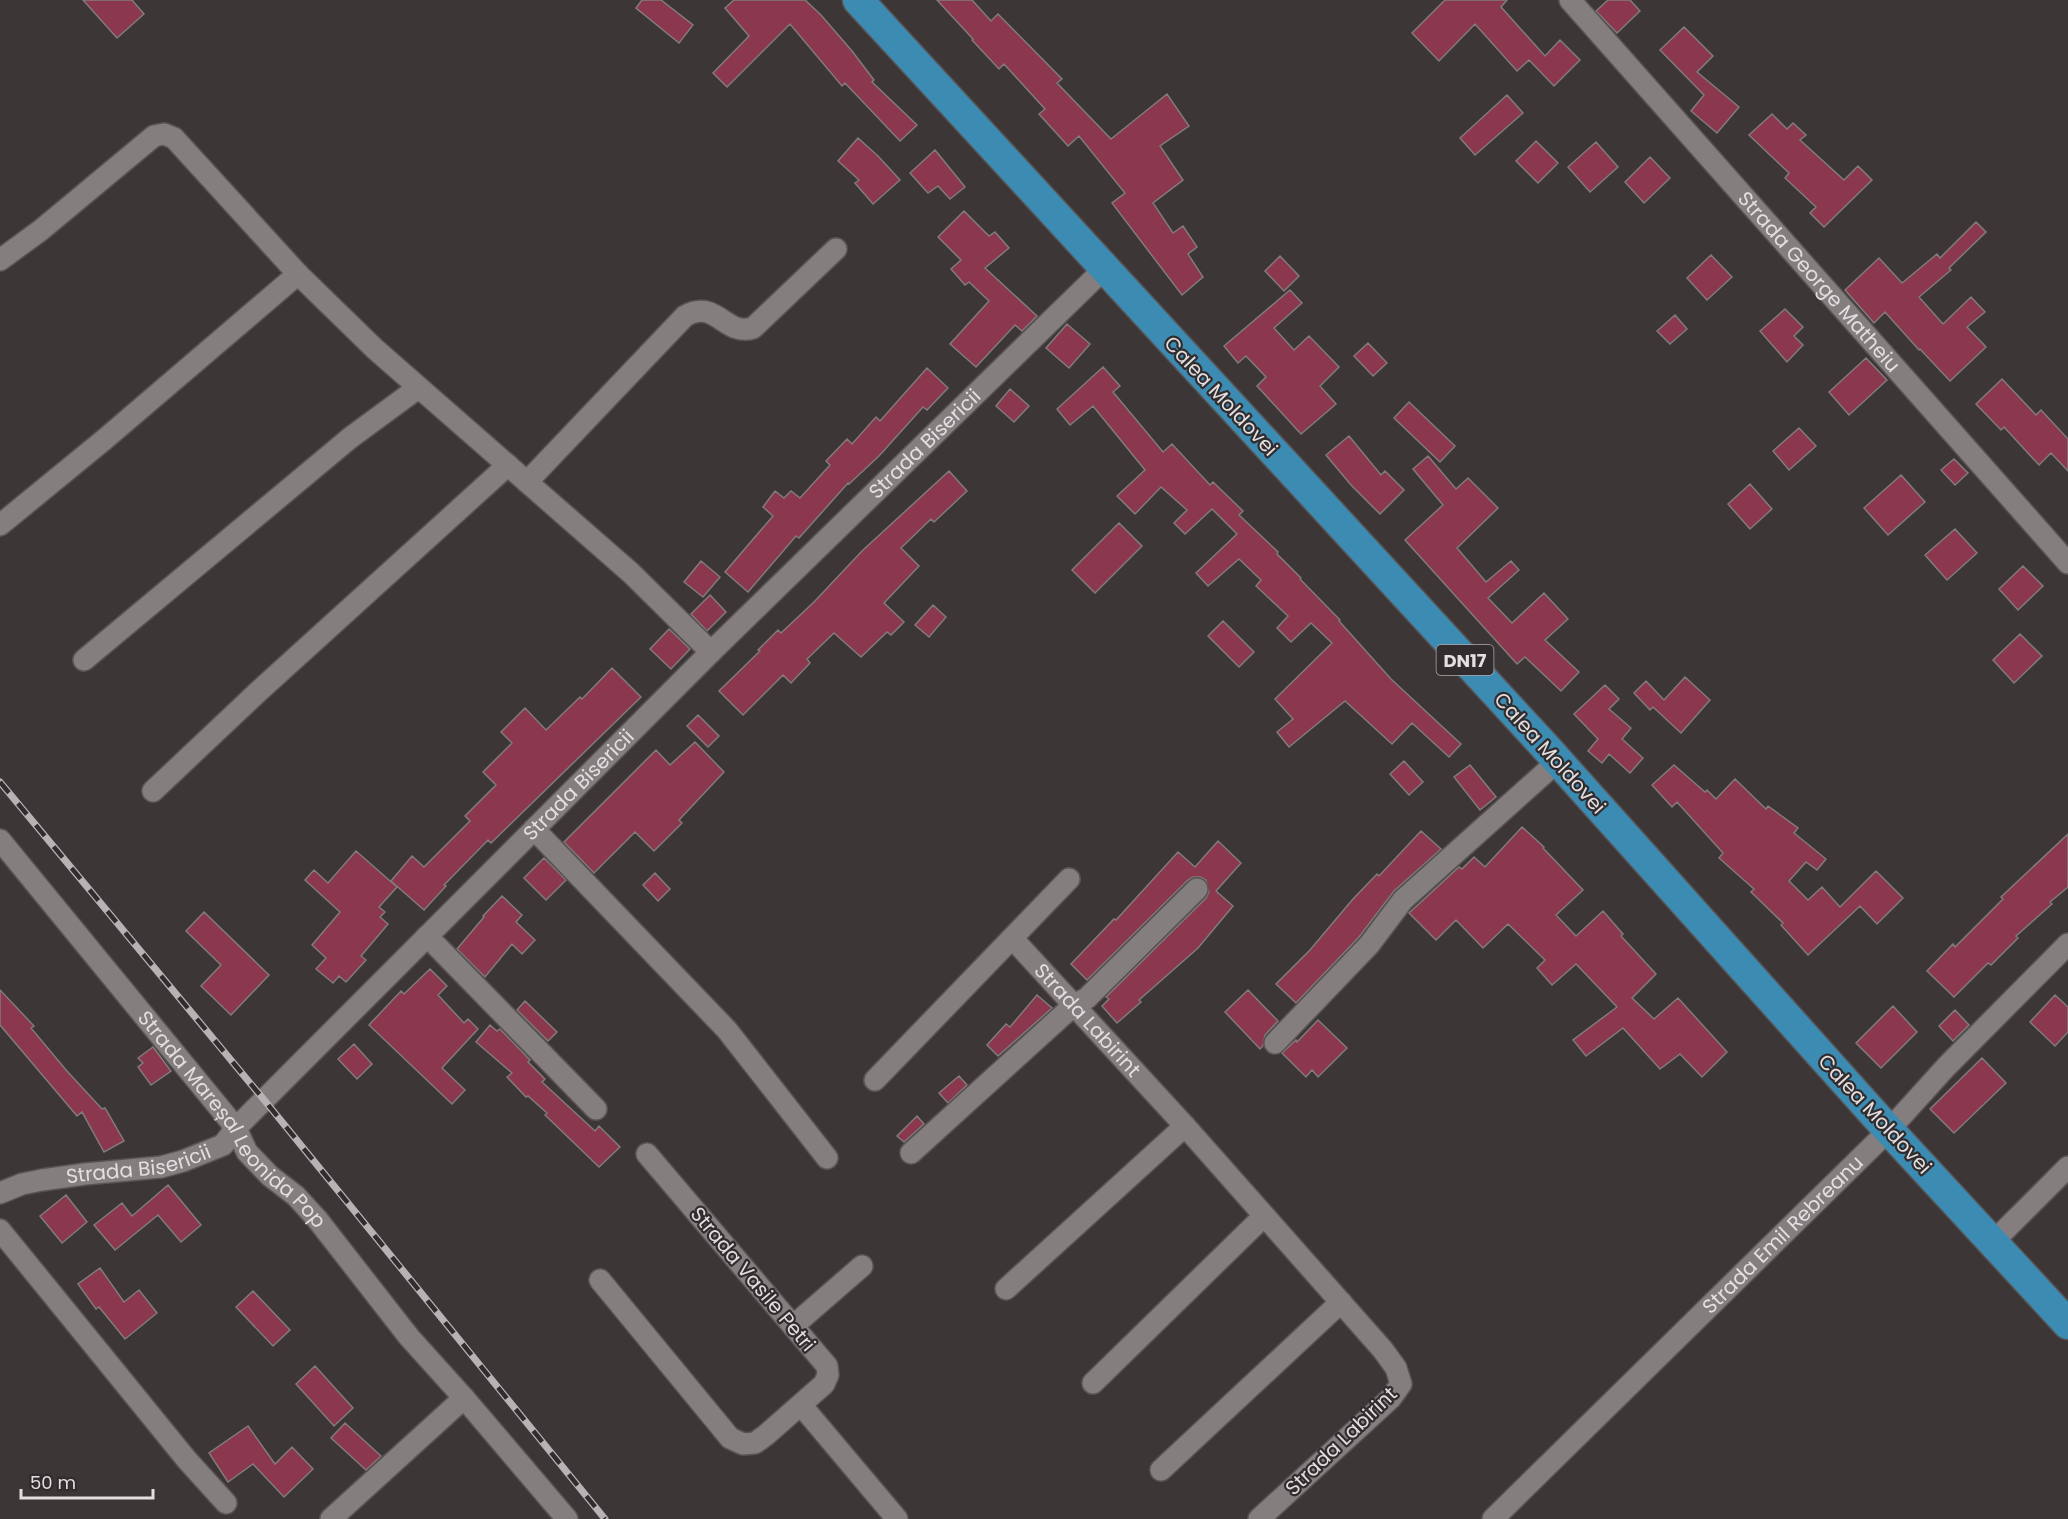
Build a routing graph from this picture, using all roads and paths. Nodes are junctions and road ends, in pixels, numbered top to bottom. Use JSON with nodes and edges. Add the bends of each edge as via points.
{"nodes":[{"id":1,"x":858,"y":0,"type":"edge"},
{"id":2,"x":1570,"y":0,"type":"edge"},
{"id":3,"x":836,"y":249,"type":"dead end"},
{"id":4,"x":0,"y":260,"type":"edge"},
{"id":5,"x":1104,"y":269,"type":"junction"},
{"id":6,"x":298,"y":274,"type":"junction"},
{"id":7,"x":418,"y":388,"type":"junction"},
{"id":8,"x":508,"y":465,"type":"junction"},
{"id":9,"x":528,"y":482,"type":"junction"},
{"id":10,"x":0,"y":525,"type":"edge"},
{"id":11,"x":2068,"y":563,"type":"edge"},
{"id":12,"x":711,"y":652,"type":"junction"},
{"id":13,"x":84,"y":660,"type":"dead end"},
{"id":14,"x":1558,"y":761,"type":"junction"},
{"id":15,"x":153,"y":791,"type":"dead end"},
{"id":16,"x":534,"y":829,"type":"junction"},
{"id":17,"x":0,"y":840,"type":"edge"},
{"id":18,"x":1070,"y":879,"type":"dead end"},
{"id":19,"x":1197,"y":890,"type":"dead end"},
{"id":20,"x":427,"y":936,"type":"junction"},
{"id":21,"x":1013,"y":939,"type":"junction"},
{"id":22,"x":2068,"y":944,"type":"edge"},
{"id":23,"x":1074,"y":1005,"type":"junction"},
{"id":24,"x":1275,"y":1044,"type":"dead end"},
{"id":25,"x":875,"y":1080,"type":"dead end"},
{"id":26,"x":596,"y":1108,"type":"dead end"},
{"id":27,"x":1185,"y":1126,"type":"junction"},
{"id":28,"x":236,"y":1128,"type":"junction"},
{"id":29,"x":1889,"y":1130,"type":"junction"},
{"id":30,"x":647,"y":1154,"type":"dead end"},
{"id":31,"x":911,"y":1154,"type":"dead end"},
{"id":32,"x":827,"y":1158,"type":"dead end"},
{"id":33,"x":2068,"y":1167,"type":"edge"},
{"id":34,"x":0,"y":1193,"type":"edge"},
{"id":35,"x":1264,"y":1216,"type":"junction"},
{"id":36,"x":0,"y":1230,"type":"edge"},
{"id":37,"x":1994,"y":1242,"type":"junction"},
{"id":38,"x":862,"y":1266,"type":"dead end"},
{"id":39,"x":600,"y":1281,"type":"dead end"},
{"id":40,"x":1006,"y":1288,"type":"dead end"},
{"id":41,"x":1341,"y":1302,"type":"junction"},
{"id":42,"x":2068,"y":1324,"type":"edge"},
{"id":43,"x":793,"y":1326,"type":"junction"},
{"id":44,"x":1093,"y":1383,"type":"dead end"},
{"id":45,"x":464,"y":1398,"type":"junction"},
{"id":46,"x":801,"y":1405,"type":"junction"},
{"id":47,"x":1161,"y":1470,"type":"dead end"},
{"id":48,"x":226,"y":1503,"type":"dead end"},
{"id":49,"x":331,"y":1519,"type":"edge"},
{"id":50,"x":567,"y":1519,"type":"edge"},
{"id":51,"x":897,"y":1519,"type":"edge"},
{"id":52,"x":1259,"y":1519,"type":"edge"},
{"id":53,"x":1493,"y":1519,"type":"edge"}],
"edges":[{"from":1,"to":5,"type":"highway","name":"Calea Moldovei","number":"DN17"},
{"from":2,"to":11,"type":"street","name":"Strada George Matheiu"},
{"from":3,"to":9,"type":"street","via":[[753,328],[738,329],[710,311],[685,316]]},
{"from":4,"to":6,"type":"street","via":[[41,231],[142,145],[164,134],[181,145]]},
{"from":5,"to":12,"type":"street","name":"Strada Bisericii"},
{"from":5,"to":14,"type":"highway","name":"Calea Moldovei","number":"DN17"},
{"from":6,"to":7,"type":"street"},
{"from":6,"to":10,"type":"street"},
{"from":7,"to":8,"type":"street"},
{"from":7,"to":13,"type":"street","via":[[350,438]]},
{"from":8,"to":9,"type":"street"},
{"from":8,"to":15,"type":"street"},
{"from":9,"to":12,"type":"street","via":[[631,573]]},
{"from":12,"to":16,"type":"street","name":"Strada Bisericii"},
{"from":14,"to":24,"type":"street","via":[[1404,900],[1369,945]]},
{"from":14,"to":29,"type":"highway","name":"Calea Moldovei","number":"DN17"},
{"from":16,"to":20,"type":"street","name":"Strada Bisericii"},
{"from":16,"to":32,"type":"street","via":[[727,1030]]},
{"from":17,"to":28,"type":"street","name":"Strada Mareșal Leonida Pop"},
{"from":18,"to":21,"type":"street"},
{"from":19,"to":23,"type":"street","via":[[1088,998]]},
{"from":20,"to":26,"type":"street"},
{"from":20,"to":28,"type":"street","name":"Strada Bisericii"},
{"from":21,"to":23,"type":"street","name":"Strada Labirint"},
{"from":21,"to":25,"type":"street"},
{"from":22,"to":29,"type":"street","name":"Strada Emil Rebreanu"},
{"from":23,"to":27,"type":"street","name":"Strada Labirint"},
{"from":23,"to":31,"type":"street"},
{"from":27,"to":35,"type":"street","name":"Strada Labirint"},
{"from":27,"to":40,"type":"street"},
{"from":28,"to":34,"type":"street","name":"Strada Bisericii","via":[[223,1145],[183,1161],[161,1167],[42,1180]]},
{"from":28,"to":45,"type":"street","name":"Strada Mareșal Leonida Pop","via":[[247,1152],[317,1218],[409,1337]]},
{"from":29,"to":37,"type":"highway","name":"Calea Moldovei","number":"DN17"},
{"from":29,"to":53,"type":"street","name":"Strada Emil Rebreanu"},
{"from":30,"to":43,"type":"street","name":"Strada Vasile Petri"},
{"from":33,"to":37,"type":"street"},
{"from":35,"to":41,"type":"street","name":"Strada Labirint"},
{"from":35,"to":44,"type":"street"},
{"from":36,"to":48,"type":"street"},
{"from":37,"to":42,"type":"highway","name":"Calea Moldovei","number":"DN17"},
{"from":38,"to":43,"type":"street"},
{"from":39,"to":46,"type":"street","name":"Strada Vasile Petri","via":[[730,1438],[743,1444],[754,1443]]},
{"from":41,"to":47,"type":"street"},
{"from":41,"to":52,"type":"street","name":"Strada Labirint","via":[[1396,1368],[1401,1384],[1391,1398]]},
{"from":43,"to":46,"type":"street","name":"Strada Vasile Petri","via":[[827,1366],[828,1375],[824,1384]]},
{"from":45,"to":49,"type":"street"},
{"from":45,"to":50,"type":"street","name":"Strada Mareșal Leonida Pop"},
{"from":46,"to":51,"type":"street"}]}
